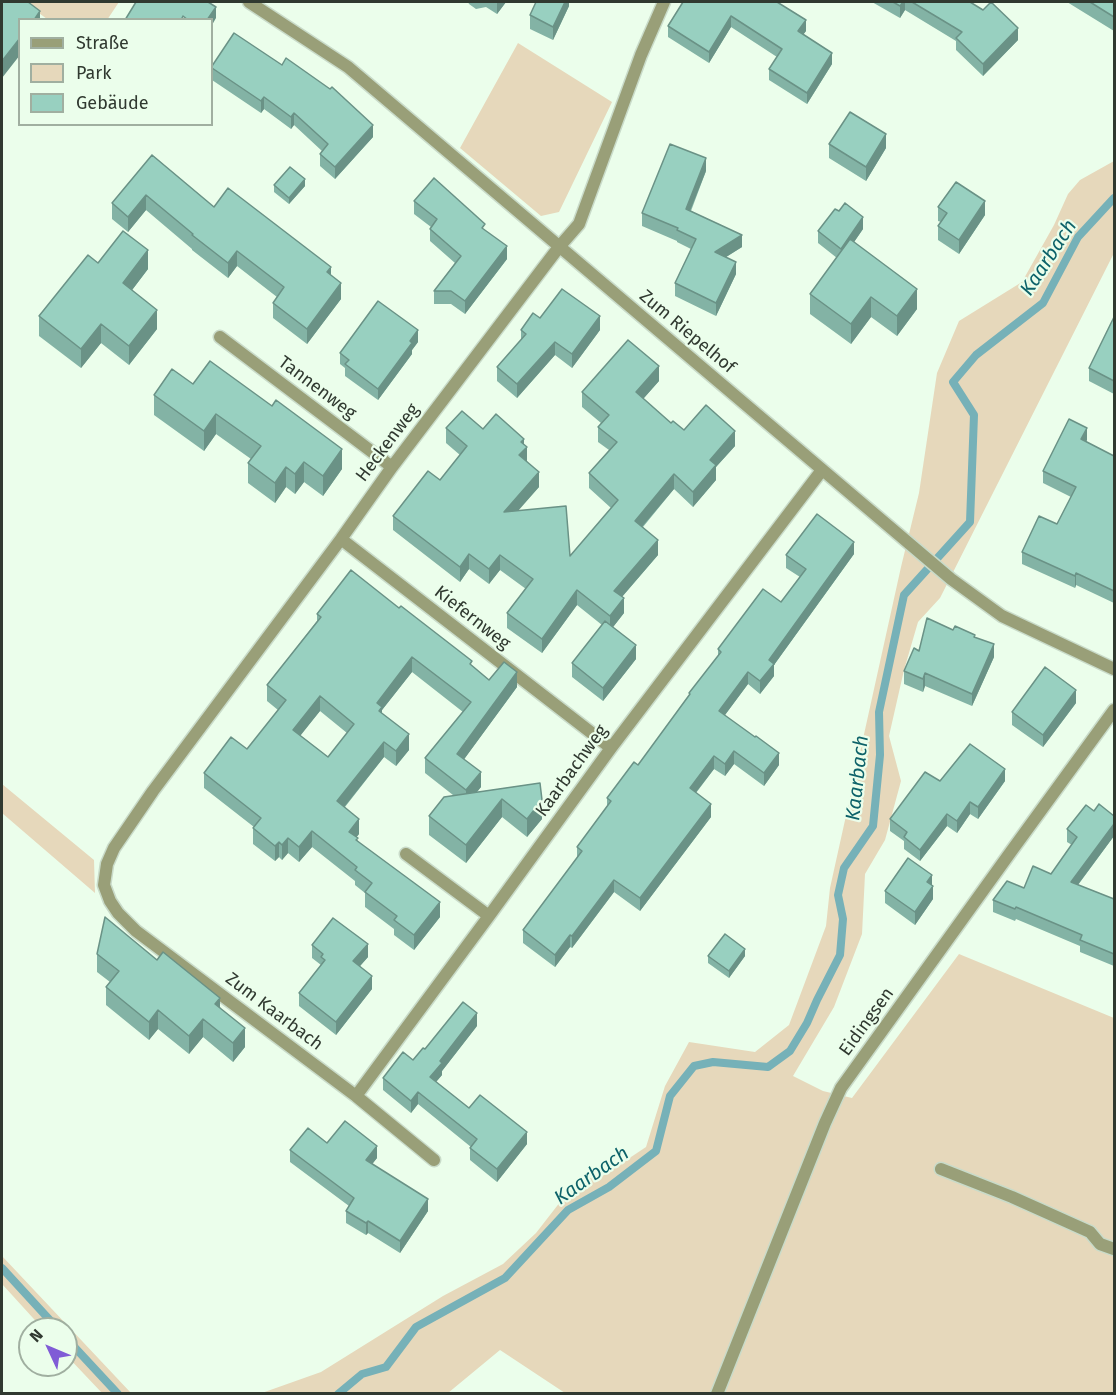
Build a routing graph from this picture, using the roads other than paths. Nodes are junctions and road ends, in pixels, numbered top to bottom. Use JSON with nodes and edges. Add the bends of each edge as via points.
{"nodes":[{"id":1,"x":249,"y":2,"type":"edge"},
{"id":2,"x":664,"y":2,"type":"edge"},
{"id":3,"x":559,"y":247,"type":"junction"},
{"id":4,"x":220,"y":337,"type":"dead end"},
{"id":5,"x":392,"y":467,"type":"junction"},
{"id":6,"x":822,"y":470,"type":"junction"},
{"id":7,"x":341,"y":539,"type":"junction"},
{"id":8,"x":1114,"y":669,"type":"edge"},
{"id":9,"x":1114,"y":710,"type":"edge"},
{"id":10,"x":610,"y":748,"type":"junction"},
{"id":11,"x":406,"y":854,"type":"dead end"},
{"id":12,"x":104,"y":885,"type":"joint"},
{"id":13,"x":489,"y":916,"type":"junction"},
{"id":14,"x":356,"y":1096,"type":"junction"},
{"id":15,"x":434,"y":1160,"type":"dead end"},
{"id":16,"x":941,"y":1169,"type":"dead end"},
{"id":17,"x":1114,"y":1250,"type":"edge"},
{"id":18,"x":717,"y":1394,"type":"edge"}],
"edges":[{"from":1,"to":3,"type":"street","name":"Zum Riepelhof","via":[[348,67]]},
{"from":2,"to":3,"type":"street","name":"Heckenweg","via":[[579,224]]},
{"from":3,"to":5,"type":"street","name":"Heckenweg"},
{"from":3,"to":6,"type":"street","name":"Zum Riepelhof"},
{"from":4,"to":5,"type":"street","name":"Tannenweg"},
{"from":5,"to":7,"type":"street","name":"Heckenweg"},
{"from":6,"to":8,"type":"street","name":"Zum Riepelhof","via":[[951,579],[1002,616]]},
{"from":6,"to":10,"type":"street","name":"Kaarbachweg"},
{"from":7,"to":10,"type":"street","name":"Kiefernweg"},
{"from":7,"to":12,"type":"street","name":"Heckenweg","via":[[153,791],[114,848]]},
{"from":9,"to":18,"type":"street","name":"Eidingsen","via":[[841,1088]]},
{"from":10,"to":13,"type":"street","name":"Kaarbachweg"},
{"from":11,"to":13,"type":"street"},
{"from":12,"to":14,"type":"street","name":"Zum Kaarbach","via":[[118,913],[136,931]]},
{"from":13,"to":14,"type":"street","name":"Kaarbachweg"},
{"from":14,"to":15,"type":"street","name":"Zum Kaarbach"},
{"from":16,"to":17,"type":"street","via":[[1090,1232],[1100,1244]]}]}
